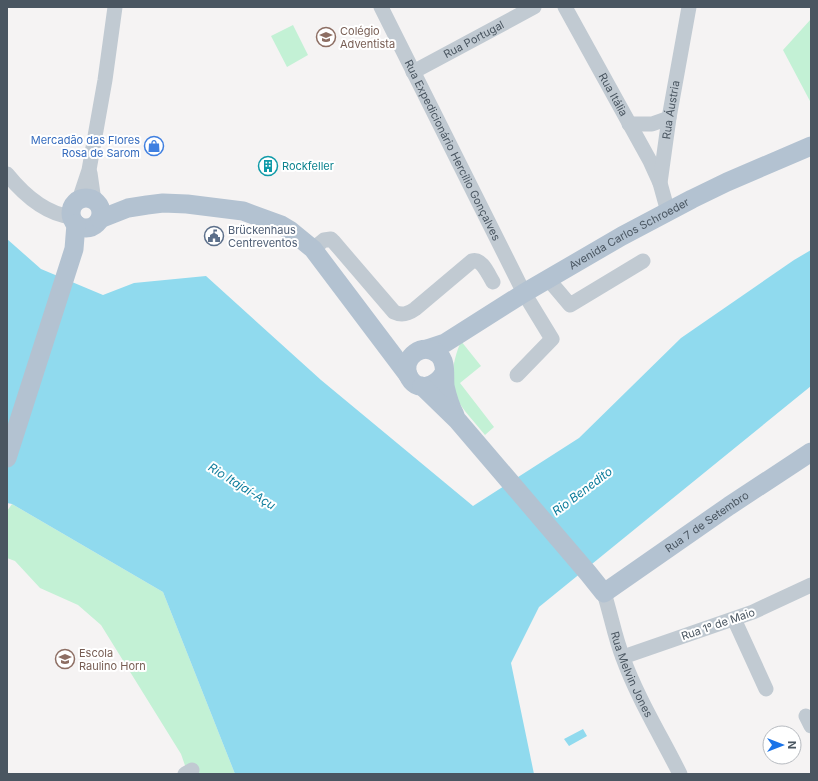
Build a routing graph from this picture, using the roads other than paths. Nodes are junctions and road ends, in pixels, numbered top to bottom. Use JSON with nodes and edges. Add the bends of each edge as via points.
{"nodes":[{"id":1,"x":115,"y":7,"type":"edge"},
{"id":2,"x":381,"y":7,"type":"edge"},
{"id":3,"x":534,"y":7,"type":"edge"},
{"id":4,"x":565,"y":7,"type":"edge"},
{"id":5,"x":689,"y":7,"type":"edge"},
{"id":6,"x":413,"y":72,"type":"junction"},
{"id":7,"x":669,"y":118,"type":"junction"},
{"id":8,"x":629,"y":124,"type":"junction"},
{"id":9,"x":811,"y":146,"type":"edge"},
{"id":10,"x":7,"y":174,"type":"edge"},
{"id":11,"x":660,"y":183,"type":"junction"},
{"id":12,"x":668,"y":212,"type":"junction"},
{"id":13,"x":87,"y":214,"type":"junction"},
{"id":14,"x":313,"y":249,"type":"junction"},
{"id":15,"x":643,"y":261,"type":"dead end"},
{"id":16,"x":548,"y":279,"type":"junction"},
{"id":17,"x":493,"y":282,"type":"dead end"},
{"id":18,"x":524,"y":293,"type":"junction"},
{"id":19,"x":374,"y":329,"type":"junction"},
{"id":20,"x":454,"y":337,"type":"junction"},
{"id":21,"x":424,"y":349,"type":"junction"},
{"id":22,"x":444,"y":369,"type":"junction"},
{"id":23,"x":517,"y":375,"type":"dead end"},
{"id":24,"x":415,"y":380,"type":"junction"},
{"id":25,"x":458,"y":421,"type":"junction"},
{"id":26,"x":811,"y":452,"type":"edge"},
{"id":27,"x":7,"y":458,"type":"edge"},
{"id":28,"x":811,"y":585,"type":"edge"},
{"id":29,"x":604,"y":594,"type":"junction"},
{"id":30,"x":734,"y":619,"type":"junction"},
{"id":31,"x":623,"y":657,"type":"junction"},
{"id":32,"x":766,"y":689,"type":"dead end"},
{"id":33,"x":680,"y":774,"type":"edge"}],
"edges":[{"from":1,"to":13,"type":"street","via":[[89,170]]},
{"from":2,"to":6,"type":"street","name":"Rua Expedicionário Hercílio Gonçalves"},
{"from":3,"to":6,"type":"street","name":"Rua Portugal"},
{"from":4,"to":8,"type":"street","name":"Rua Itália"},
{"from":5,"to":7,"type":"street","name":"Rua Áustria"},
{"from":6,"to":18,"type":"street","name":"Rua Expedicionário Hercílio Gonçalves"},
{"from":7,"to":8,"type":"street","via":[[652,124]]},
{"from":7,"to":11,"type":"street","name":"Rua Áustria"},
{"from":8,"to":11,"type":"street","name":"Rua Itália"},
{"from":9,"to":12,"type":"main road","name":"Avenida Carlos Schroeder","via":[[727,182]]},
{"from":10,"to":13,"type":"street","via":[[19,188],[57,215]]},
{"from":11,"to":12,"type":"street","name":"Rua Áustria"},
{"from":12,"to":16,"type":"main road","name":"Avenida Carlos Schroeder"},
{"from":13,"to":14,"type":"main road","via":[[147,205],[179,204],[243,211],[280,225]]},
{"from":13,"to":27,"type":"main road"},
{"from":14,"to":17,"type":"street","via":[[324,240],[331,239],[394,312],[400,315],[408,314],[415,309],[472,261],[480,262]]},
{"from":14,"to":19,"type":"main road"},
{"from":15,"to":16,"type":"street","via":[[570,305]]},
{"from":16,"to":18,"type":"main road","name":"Avenida Carlos Schroeder"},
{"from":18,"to":20,"type":"main road","name":"Avenida Carlos Schroeder"},
{"from":18,"to":23,"type":"street","name":"Rua Expedicionário Hercílio Gonçalves","via":[[552,339]]},
{"from":19,"to":21,"type":"main road","via":[[396,344]]},
{"from":19,"to":24,"type":"main road"},
{"from":20,"to":21,"type":"main road","name":"Avenida Carlos Schroeder","via":[[436,347]]},
{"from":20,"to":22,"type":"main road","via":[[448,346]]},
{"from":21,"to":22,"type":"main road","via":[[438,354]]},
{"from":21,"to":24,"type":"main road","via":[[415,352],[408,362],[407,368]]},
{"from":22,"to":24,"type":"main road","via":[[435,384],[429,386]]},
{"from":22,"to":25,"type":"main road","via":[[448,399]]},
{"from":24,"to":25,"type":"main road"},
{"from":25,"to":29,"type":"main road","name":"Rua Melvin Jones"},
{"from":26,"to":29,"type":"main road","name":"Rua 7 de Setembro"},
{"from":28,"to":30,"type":"street","name":"Rua 1º de Maio"},
{"from":29,"to":31,"type":"street","name":"Rua Melvin Jones"},
{"from":30,"to":31,"type":"street","name":"Rua 1º de Maio"},
{"from":30,"to":32,"type":"street"},
{"from":31,"to":33,"type":"street","name":"Rua Melvin Jones"}]}
